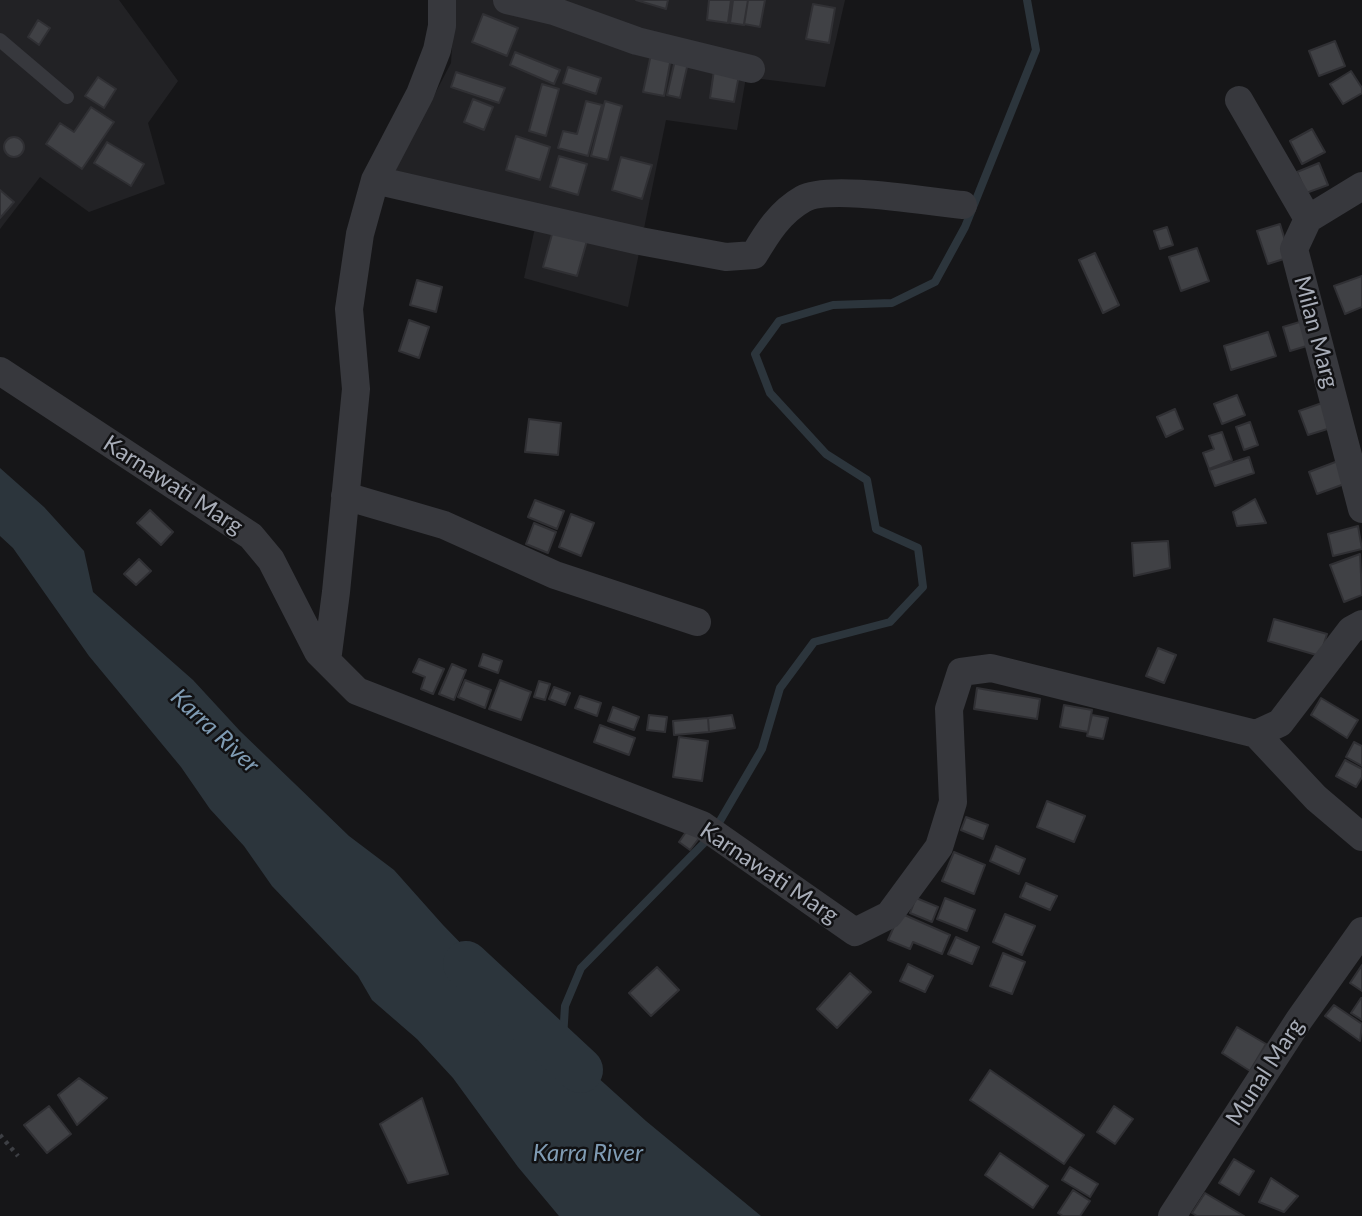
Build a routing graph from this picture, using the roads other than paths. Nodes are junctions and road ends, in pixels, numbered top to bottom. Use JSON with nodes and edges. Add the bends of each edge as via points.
{"nodes":[{"id":1,"x":442,"y":0,"type":"edge"},
{"id":2,"x":507,"y":0,"type":"edge"},
{"id":3,"x":0,"y":40,"type":"edge"},
{"id":4,"x":751,"y":69,"type":"dead end"},
{"id":5,"x":67,"y":97,"type":"dead end"},
{"id":6,"x":1239,"y":100,"type":"dead end"},
{"id":7,"x":375,"y":180,"type":"junction"},
{"id":8,"x":1362,"y":186,"type":"edge"},
{"id":9,"x":963,"y":205,"type":"dead end"},
{"id":10,"x":1308,"y":219,"type":"junction"},
{"id":11,"x":0,"y":371,"type":"edge"},
{"id":12,"x":345,"y":496,"type":"junction"},
{"id":13,"x":1362,"y":509,"type":"edge"},
{"id":14,"x":697,"y":622,"type":"dead end"},
{"id":15,"x":1362,"y":625,"type":"edge"},
{"id":16,"x":327,"y":661,"type":"junction"},
{"id":17,"x":1256,"y":734,"type":"junction"},
{"id":18,"x":1362,"y":837,"type":"edge"},
{"id":19,"x":1362,"y":931,"type":"edge"},
{"id":20,"x":1172,"y":1216,"type":"edge"}],
"edges":[{"from":1,"to":7,"type":"street","via":[[437,50],[420,94]]},
{"from":2,"to":4,"type":"street","via":[[554,10],[637,41]]},
{"from":3,"to":5,"type":"lane"},
{"from":6,"to":10,"type":"street"},
{"from":7,"to":9,"type":"street","via":[[726,257],[754,254],[771,225],[805,198],[836,192]]},
{"from":7,"to":12,"type":"street","via":[[360,234],[349,309],[355,389]]},
{"from":8,"to":10,"type":"street"},
{"from":10,"to":13,"type":"street","name":"Milan Marg","via":[[1294,249]]},
{"from":11,"to":16,"type":"street","name":"Karnawati Marg","via":[[251,536],[271,560],[318,652]]},
{"from":12,"to":14,"type":"street","via":[[444,525],[555,575]]},
{"from":12,"to":16,"type":"street"},
{"from":15,"to":17,"type":"street","via":[[1351,630],[1280,723]]},
{"from":16,"to":17,"type":"street","name":"Karnawati Marg","via":[[357,691],[702,825],[856,932],[889,915],[939,847],[953,802],[948,709],[961,672],[991,668]]},
{"from":17,"to":18,"type":"street","via":[[1316,798]]},
{"from":19,"to":20,"type":"street","name":"Munal Marg"}]}
